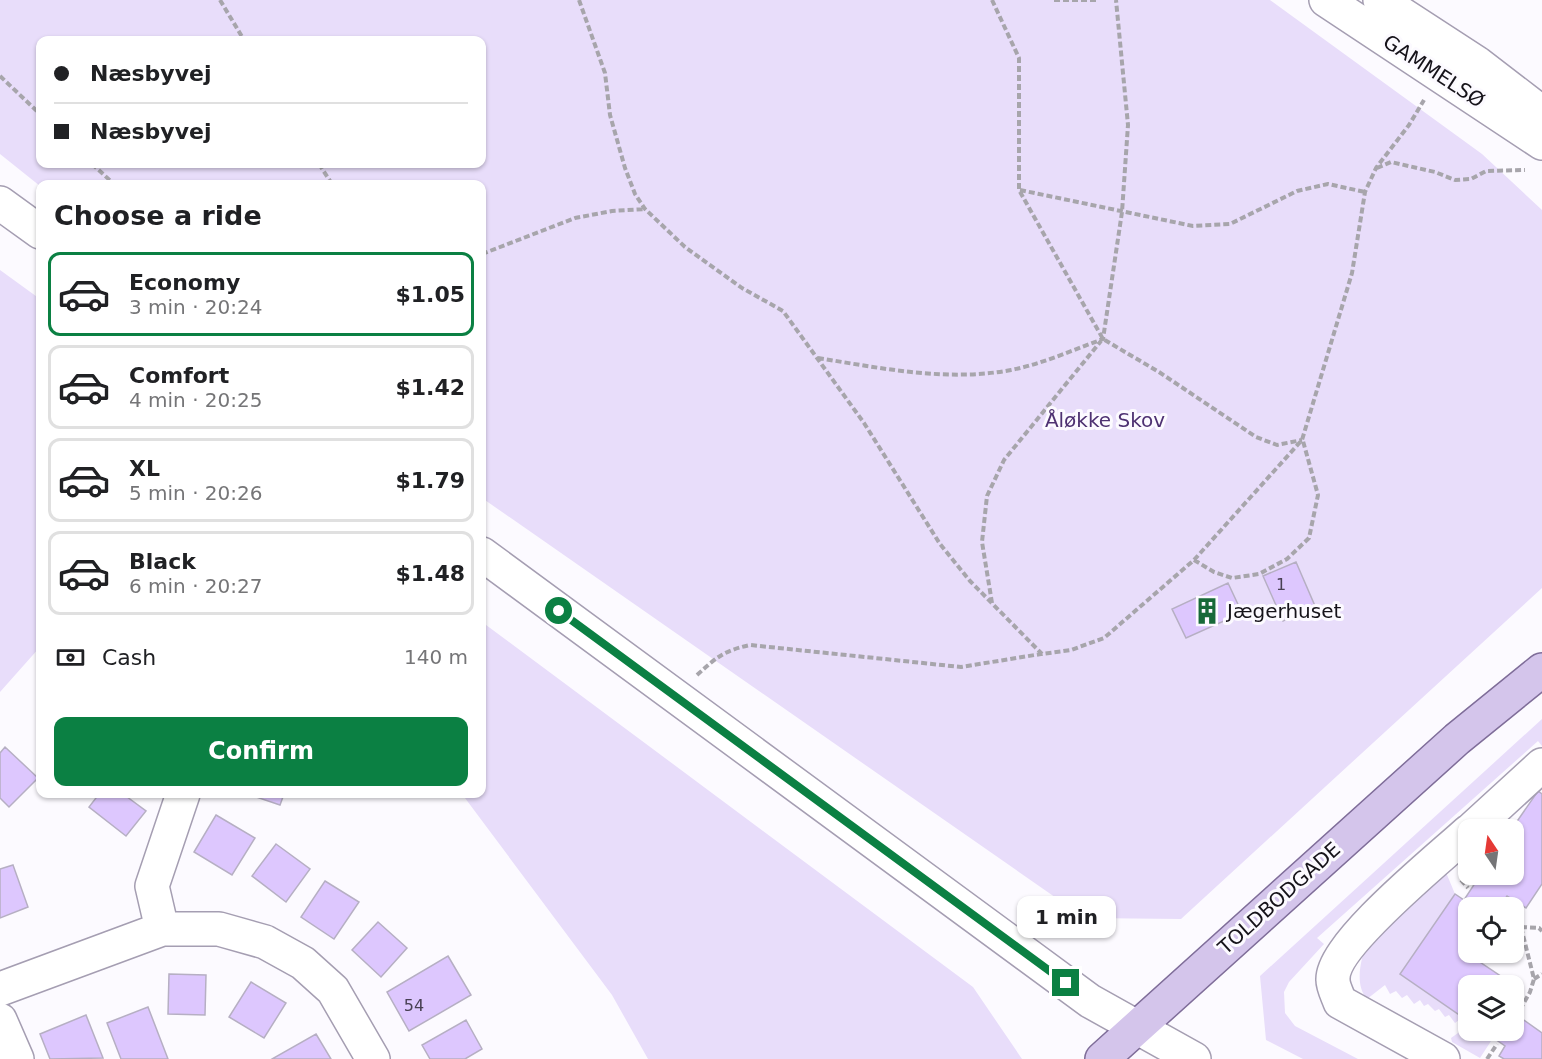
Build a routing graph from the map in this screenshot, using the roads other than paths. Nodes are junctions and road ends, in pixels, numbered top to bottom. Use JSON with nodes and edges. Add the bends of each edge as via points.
{"nodes":[{"id":1,"x":1326,"y":0,"type":"edge"},
{"id":2,"x":1380,"y":0,"type":"edge"},
{"id":3,"x":1542,"y":113,"type":"edge"},
{"id":4,"x":1536,"y":157,"type":"edge"},
{"id":5,"x":0,"y":202,"type":"edge"},
{"id":6,"x":36,"y":229,"type":"edge"},
{"id":7,"x":486,"y":557,"type":"edge"},
{"id":8,"x":1542,"y":646,"type":"edge"},
{"id":9,"x":1542,"y":670,"type":"edge"},
{"id":10,"x":1457,"y":739,"type":"junction"},
{"id":11,"x":1542,"y":765,"type":"edge"},
{"id":12,"x":182,"y":798,"type":"edge"},
{"id":13,"x":1483,"y":819,"type":"edge"},
{"id":14,"x":1458,"y":842,"type":"edge"},
{"id":15,"x":162,"y":929,"type":"junction"},
{"id":16,"x":0,"y":989,"type":"edge"},
{"id":17,"x":0,"y":1020,"type":"edge"},
{"id":18,"x":1137,"y":1028,"type":"junction"},
{"id":19,"x":17,"y":1059,"type":"edge"},
{"id":20,"x":373,"y":1059,"type":"edge"},
{"id":21,"x":1102,"y":1059,"type":"edge"},
{"id":22,"x":1194,"y":1059,"type":"edge"},
{"id":23,"x":1443,"y":1059,"type":"edge"}],
"edges":[{"from":1,"to":4,"type":"street","name":"GAMMELSØ"},
{"from":2,"to":3,"type":"street","name":"GAMMELSØ","via":[[1477,63]]},
{"from":5,"to":6,"type":"street"},
{"from":7,"to":18,"type":"street","via":[[1081,994]]},
{"from":8,"to":10,"type":"main road","name":"TOLDBODGADE"},
{"from":9,"to":10,"type":"main road","name":"TOLDBODGADE"},
{"from":10,"to":18,"type":"main road","name":"TOLDBODGADE"},
{"from":11,"to":13,"type":"street"},
{"from":12,"to":15,"type":"street","via":[[153,886]]},
{"from":14,"to":23,"type":"street","via":[[1360,931],[1336,963],[1333,980],[1340,1002]]},
{"from":15,"to":16,"type":"street"},
{"from":15,"to":20,"type":"street","via":[[219,929],[265,942],[303,963],[333,990]]},
{"from":17,"to":19,"type":"street"},
{"from":18,"to":21,"type":"main road","name":"TOLDBODGADE"},
{"from":18,"to":22,"type":"street"}]}
